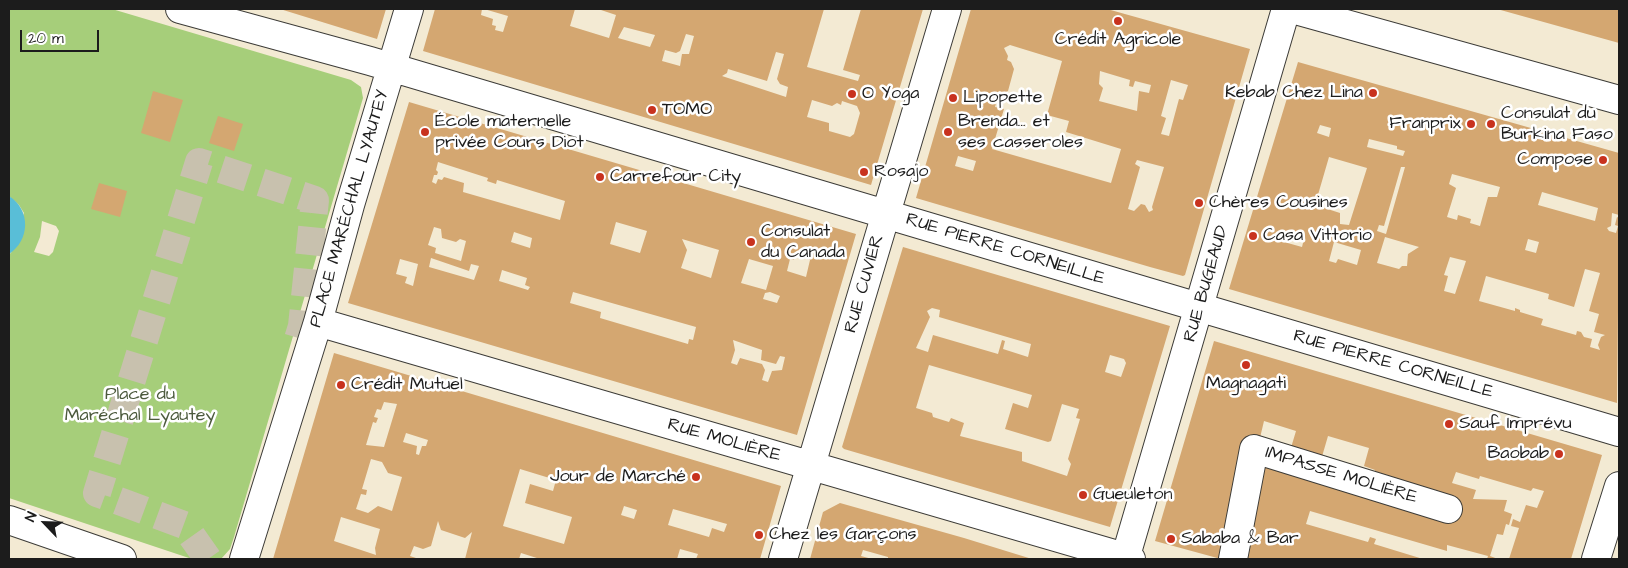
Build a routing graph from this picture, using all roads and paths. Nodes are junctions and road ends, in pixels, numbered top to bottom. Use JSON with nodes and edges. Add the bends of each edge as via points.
{"nodes":[{"id":1,"x":180,"y":9,"type":"edge"},
{"id":2,"x":409,"y":9,"type":"edge"},
{"id":3,"x":946,"y":9,"type":"edge"},
{"id":4,"x":1286,"y":9,"type":"edge"},
{"id":5,"x":1292,"y":9,"type":"edge"},
{"id":6,"x":391,"y":68,"type":"junction"},
{"id":7,"x":1619,"y":100,"type":"edge"},
{"id":8,"x":885,"y":214,"type":"junction"},
{"id":9,"x":1200,"y":308,"type":"junction"},
{"id":10,"x":318,"y":322,"type":"junction"},
{"id":11,"x":295,"y":348,"type":"tunnel mouth"},
{"id":12,"x":1619,"y":432,"type":"edge"},
{"id":13,"x":811,"y":467,"type":"junction"},
{"id":14,"x":1619,"y":486,"type":"edge"},
{"id":15,"x":1448,"y":509,"type":"dead end"},
{"id":16,"x":9,"y":520,"type":"edge"},
{"id":17,"x":253,"y":530,"type":"junction"},
{"id":18,"x":122,"y":559,"type":"edge"},
{"id":19,"x":244,"y":559,"type":"edge"},
{"id":20,"x":783,"y":559,"type":"edge"},
{"id":21,"x":1127,"y":559,"type":"edge"},
{"id":22,"x":1232,"y":559,"type":"edge"},
{"id":23,"x":1596,"y":559,"type":"edge"}],
"edges":[{"from":1,"to":6,"type":"street","name":"PLACE MARÉCHAL LYAUTEY"},
{"from":2,"to":6,"type":"street"},
{"from":3,"to":8,"type":"street","name":"RUE CUVIER"},
{"from":4,"to":9,"type":"street","name":"RUE BUGEAUD"},
{"from":5,"to":7,"type":"street"},
{"from":6,"to":8,"type":"street","name":"RUE PIERRE CORNEILLE"},
{"from":6,"to":10,"type":"street","name":"PLACE MARÉCHAL LYAUTEY"},
{"from":8,"to":9,"type":"street","name":"RUE PIERRE CORNEILLE"},
{"from":8,"to":13,"type":"street","name":"RUE CUVIER"},
{"from":9,"to":12,"type":"street","name":"RUE PIERRE CORNEILLE"},
{"from":9,"to":21,"type":"street","name":"RUE BUGEAUD"},
{"from":10,"to":13,"type":"street","name":"RUE MOLIÈRE"},
{"from":10,"to":17,"type":"street","name":"PLACE MARÉCHAL LYAUTEY"},
{"from":11,"to":17,"type":"street","via":[[259,470]]},
{"from":13,"to":20,"type":"street","name":"RUE CUVIER"},
{"from":13,"to":21,"type":"street","name":"RUE MOLIÈRE"},
{"from":14,"to":23,"type":"street"},
{"from":15,"to":22,"type":"street","name":"IMPASSE MOLIÈRE","via":[[1254,449]]},
{"from":16,"to":18,"type":"street"},
{"from":17,"to":19,"type":"street","name":"PLACE MARÉCHAL LYAUTEY"}]}
